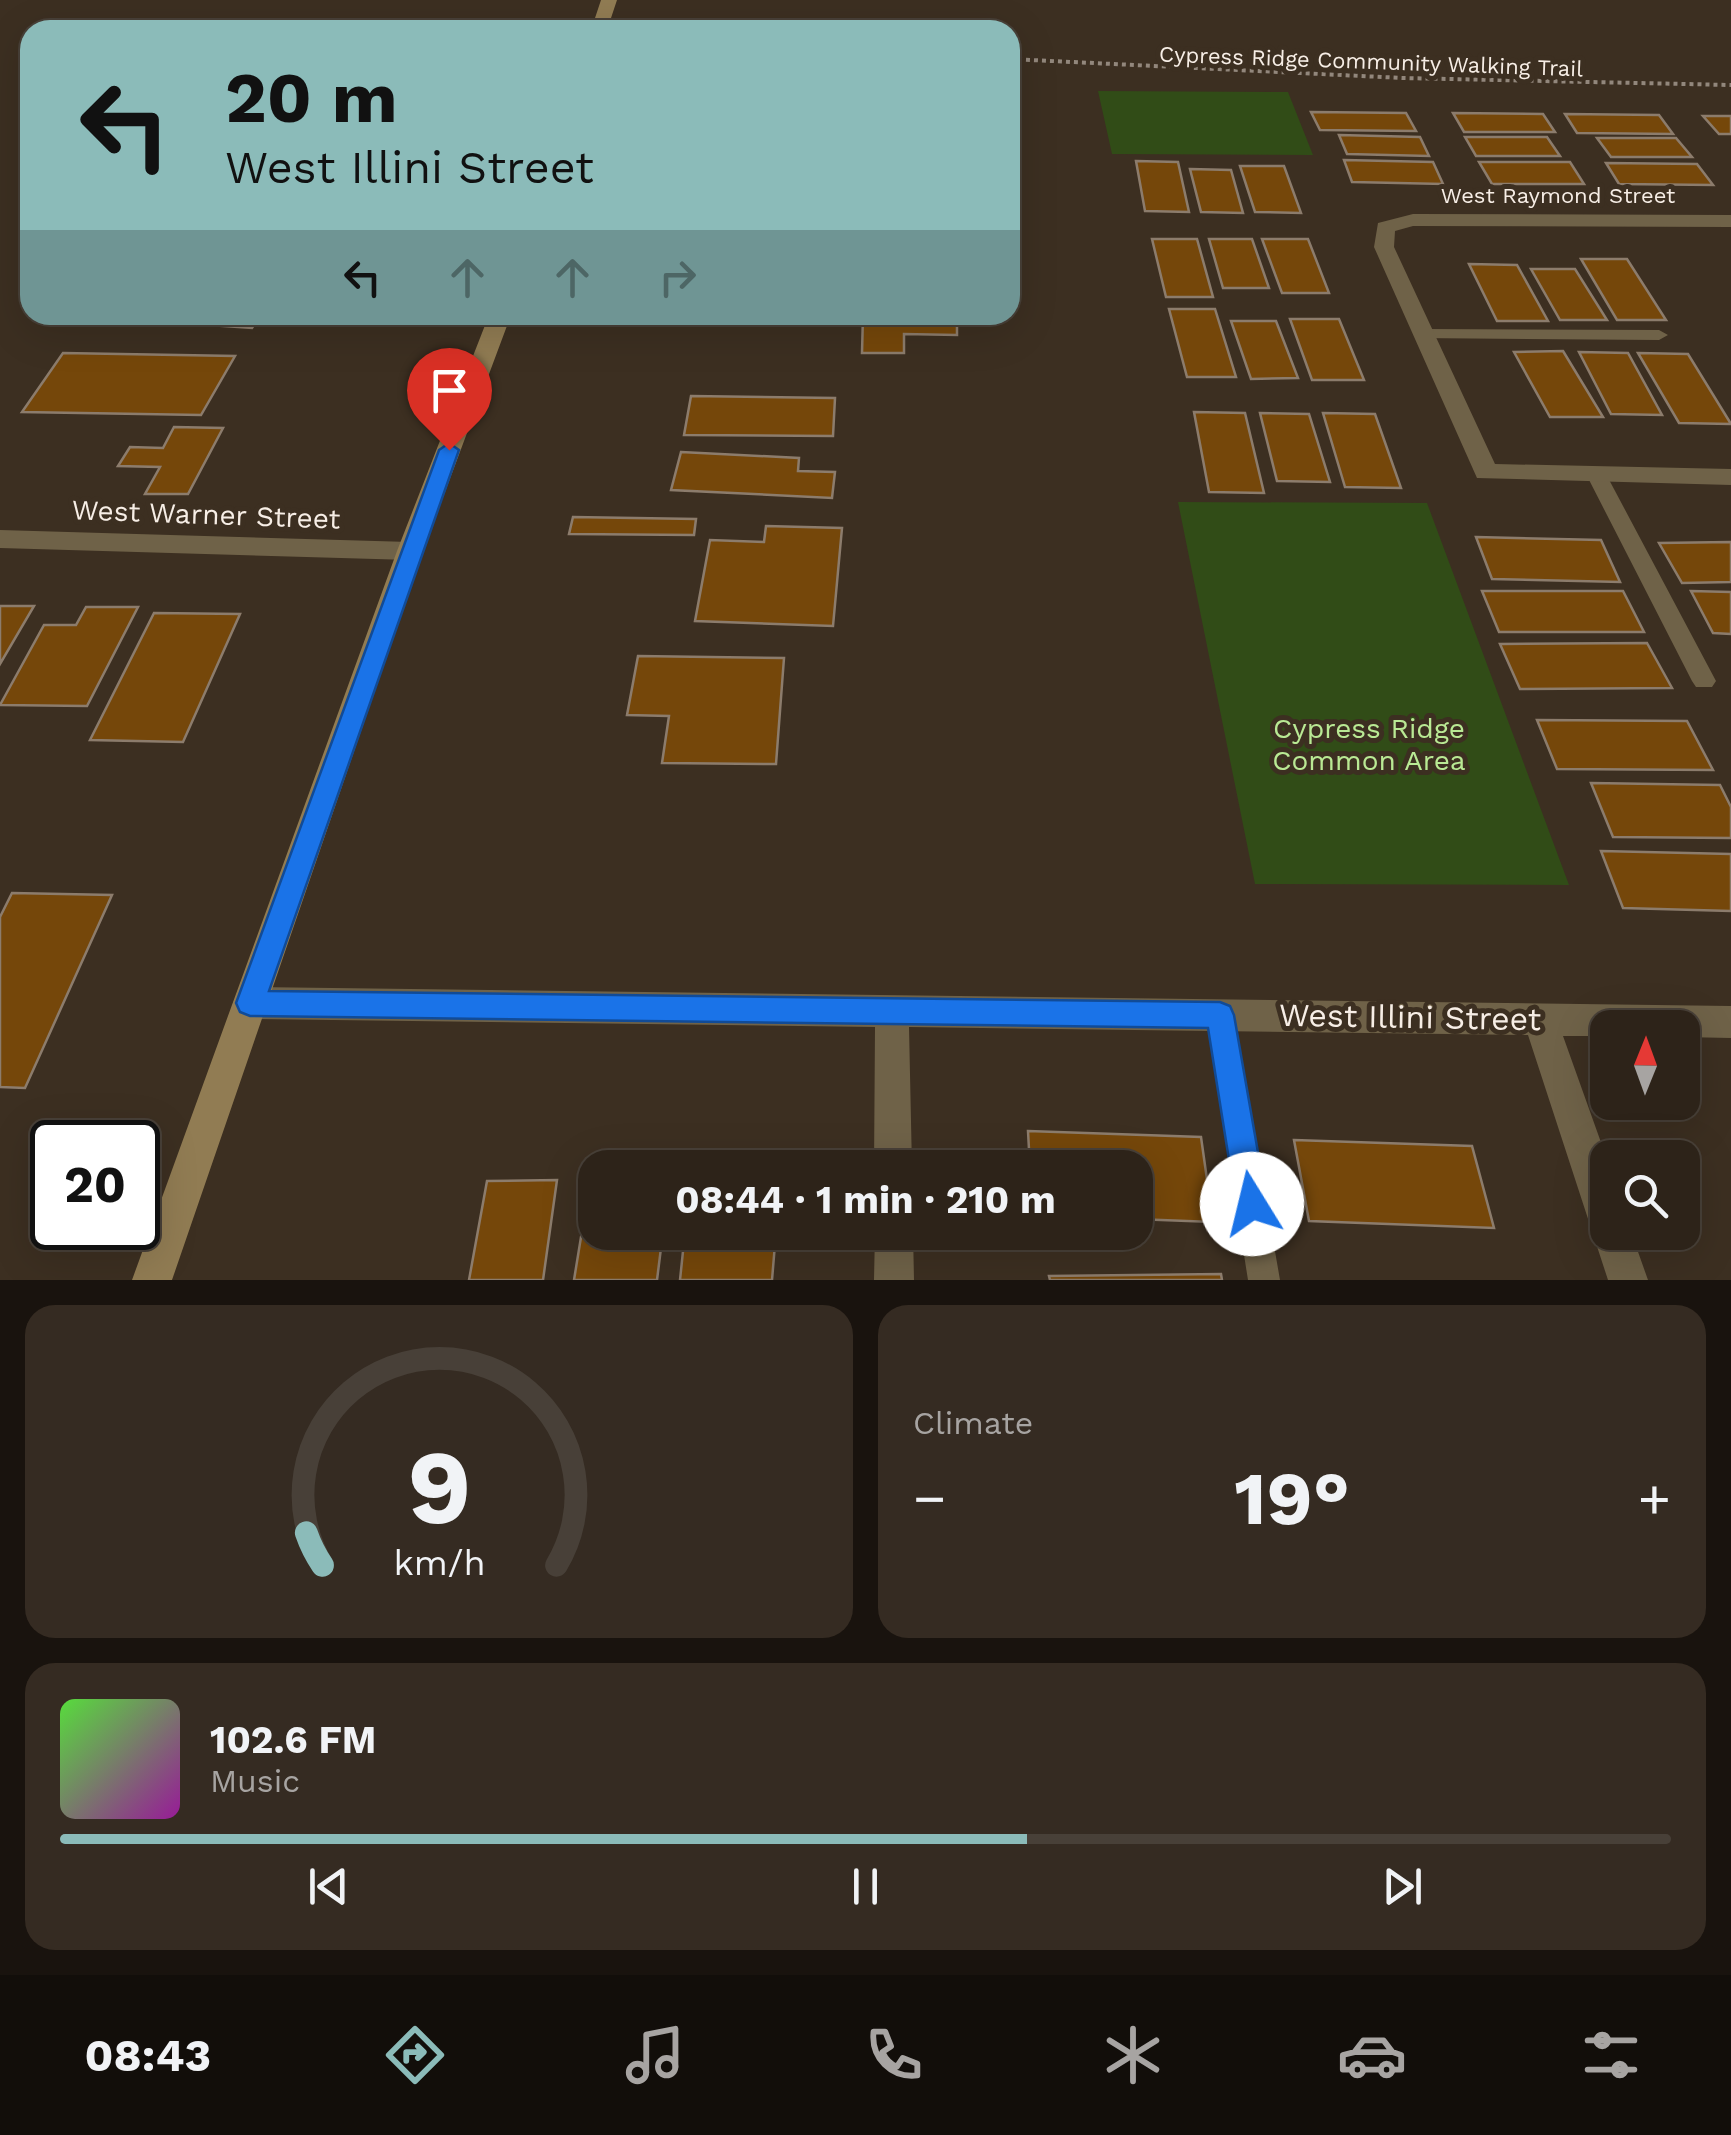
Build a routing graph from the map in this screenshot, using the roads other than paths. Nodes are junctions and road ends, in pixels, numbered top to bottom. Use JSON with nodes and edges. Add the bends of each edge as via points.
{"nodes":[{"id":1,"x":1731,"y":220,"type":"edge"},
{"id":2,"x":496,"y":325,"type":"edge"},
{"id":3,"x":1423,"y":334,"type":"junction"},
{"id":4,"x":1659,"y":336,"type":"dead end"},
{"id":5,"x":1596,"y":474,"type":"junction"},
{"id":6,"x":1731,"y":477,"type":"edge"},
{"id":7,"x":0,"y":538,"type":"edge"},
{"id":8,"x":410,"y":551,"type":"junction"},
{"id":9,"x":1704,"y":681,"type":"dead end"},
{"id":10,"x":250,"y":1003,"type":"junction"},
{"id":11,"x":892,"y":1012,"type":"junction"},
{"id":12,"x":1220,"y":1015,"type":"junction"},
{"id":13,"x":1540,"y":1019,"type":"junction"},
{"id":14,"x":1731,"y":1022,"type":"edge"},
{"id":15,"x":893,"y":1150,"type":"edge"},
{"id":16,"x":1590,"y":1165,"type":"edge"},
{"id":17,"x":894,"y":1250,"type":"edge"},
{"id":18,"x":1618,"y":1250,"type":"edge"},
{"id":19,"x":152,"y":1280,"type":"edge"},
{"id":20,"x":894,"y":1280,"type":"edge"},
{"id":21,"x":1264,"y":1280,"type":"edge"},
{"id":22,"x":1628,"y":1280,"type":"edge"}],
"edges":[{"from":1,"to":3,"type":"street","name":"West Raymond Street","via":[[1414,220],[1386,227],[1384,246]]},
{"from":2,"to":8,"type":"main road"},
{"from":3,"to":4,"type":"lane"},
{"from":3,"to":5,"type":"street","via":[[1486,472]]},
{"from":5,"to":6,"type":"street"},
{"from":5,"to":9,"type":"lane"},
{"from":7,"to":8,"type":"street","name":"West Warner Street"},
{"from":8,"to":10,"type":"main road"},
{"from":10,"to":11,"type":"street","name":"West Illini Street"},
{"from":10,"to":19,"type":"main road"},
{"from":11,"to":12,"type":"street","name":"West Illini Street"},
{"from":11,"to":15,"type":"street"},
{"from":12,"to":13,"type":"street","name":"West Illini Street"},
{"from":12,"to":21,"type":"lane"},
{"from":13,"to":14,"type":"street","name":"West Illini Street"},
{"from":13,"to":16,"type":"street"},
{"from":17,"to":20,"type":"street"},
{"from":18,"to":22,"type":"street"}]}
